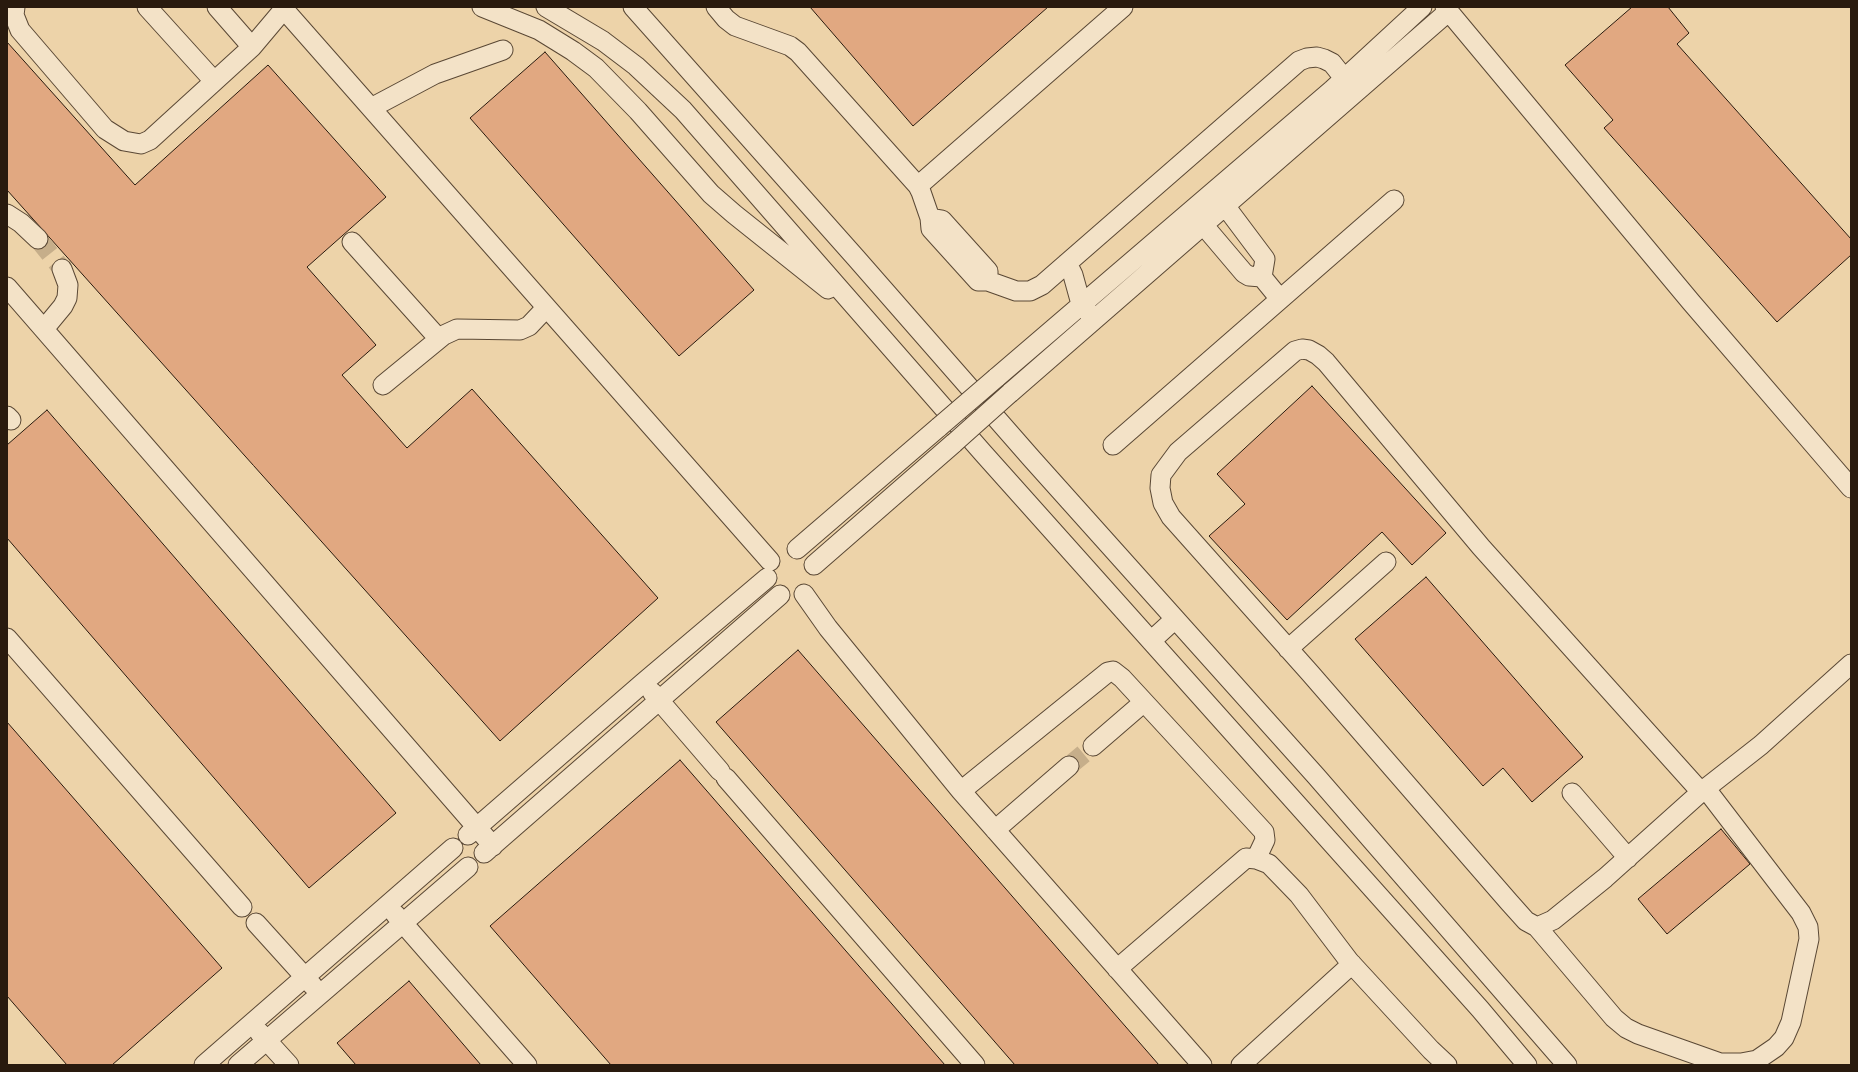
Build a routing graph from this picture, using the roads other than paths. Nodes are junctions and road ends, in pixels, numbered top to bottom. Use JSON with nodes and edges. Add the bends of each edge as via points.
{"nodes":[{"id":1,"x":15,"y":7,"type":"edge"},
{"id":2,"x":147,"y":7,"type":"edge"},
{"id":3,"x":217,"y":7,"type":"edge"},
{"id":4,"x":482,"y":7,"type":"edge"},
{"id":5,"x":546,"y":7,"type":"edge"},
{"id":6,"x":633,"y":7,"type":"edge"},
{"id":7,"x":716,"y":7,"type":"edge"},
{"id":8,"x":1123,"y":7,"type":"edge"},
{"id":9,"x":1422,"y":7,"type":"edge"},
{"id":10,"x":283,"y":8,"type":"edge"},
{"id":11,"x":1447,"y":9,"type":"edge"},
{"id":12,"x":252,"y":47,"type":"junction"},
{"id":13,"x":503,"y":50,"type":"dead end"},
{"id":14,"x":214,"y":82,"type":"junction"},
{"id":15,"x":1350,"y":85,"type":"junction"},
{"id":16,"x":371,"y":108,"type":"junction"},
{"id":17,"x":918,"y":186,"type":"junction"},
{"id":18,"x":1220,"y":198,"type":"junction"},
{"id":19,"x":1394,"y":200,"type":"dead end"},
{"id":20,"x":7,"y":214,"type":"edge"},
{"id":21,"x":1197,"y":217,"type":"junction"},
{"id":22,"x":38,"y":239,"type":"tunnel mouth"},
{"id":23,"x":352,"y":242,"type":"dead end"},
{"id":24,"x":1067,"y":263,"type":"junction"},
{"id":25,"x":62,"y":270,"type":"tunnel mouth"},
{"id":26,"x":1262,"y":277,"type":"junction"},
{"id":27,"x":8,"y":291,"type":"edge"},
{"id":28,"x":1280,"y":299,"type":"junction"},
{"id":29,"x":1081,"y":304,"type":"junction"},
{"id":30,"x":546,"y":308,"type":"junction"},
{"id":31,"x":861,"y":314,"type":"junction"},
{"id":32,"x":1093,"y":319,"type":"junction"},
{"id":33,"x":44,"y":329,"type":"junction"},
{"id":34,"x":439,"y":339,"type":"junction"},
{"id":35,"x":383,"y":386,"type":"dead end"},
{"id":36,"x":1113,"y":445,"type":"dead end"},
{"id":37,"x":1851,"y":488,"type":"edge"},
{"id":38,"x":797,"y":549,"type":"junction"},
{"id":39,"x":1386,"y":562,"type":"dead end"},
{"id":40,"x":814,"y":565,"type":"junction"},
{"id":41,"x":768,"y":569,"type":"junction"},
{"id":42,"x":804,"y":594,"type":"junction"},
{"id":43,"x":780,"y":595,"type":"junction"},
{"id":44,"x":1175,"y":619,"type":"junction"},
{"id":45,"x":7,"y":638,"type":"edge"},
{"id":46,"x":1151,"y":641,"type":"junction"},
{"id":47,"x":1288,"y":650,"type":"junction"},
{"id":48,"x":1851,"y":664,"type":"edge"},
{"id":49,"x":643,"y":682,"type":"junction"},
{"id":50,"x":659,"y":701,"type":"junction"},
{"id":51,"x":1144,"y":702,"type":"junction"},
{"id":52,"x":1093,"y":746,"type":"tunnel mouth"},
{"id":53,"x":1070,"y":766,"type":"tunnel mouth"},
{"id":54,"x":961,"y":791,"type":"junction"},
{"id":55,"x":1704,"y":791,"type":"junction"},
{"id":56,"x":1572,"y":793,"type":"dead end"},
{"id":57,"x":995,"y":830,"type":"junction"},
{"id":58,"x":472,"y":831,"type":"junction"},
{"id":59,"x":453,"y":848,"type":"dead end"},
{"id":60,"x":1628,"y":858,"type":"junction"},
{"id":61,"x":1256,"y":859,"type":"junction"},
{"id":62,"x":468,"y":867,"type":"dead end"},
{"id":63,"x":388,"y":905,"type":"junction"},
{"id":64,"x":242,"y":907,"type":"dead end"},
{"id":65,"x":256,"y":923,"type":"dead end"},
{"id":66,"x":404,"y":924,"type":"junction"},
{"id":67,"x":1537,"y":927,"type":"junction"},
{"id":68,"x":1467,"y":950,"type":"junction"},
{"id":69,"x":1352,"y":964,"type":"junction"},
{"id":70,"x":1117,"y":969,"type":"junction"},
{"id":71,"x":1446,"y":971,"type":"junction"},
{"id":72,"x":305,"y":978,"type":"junction"},
{"id":73,"x":320,"y":995,"type":"junction"},
{"id":74,"x":252,"y":1023,"type":"junction"},
{"id":75,"x":267,"y":1040,"type":"junction"},
{"id":76,"x":204,"y":1065,"type":"edge"},
{"id":77,"x":238,"y":1065,"type":"edge"},
{"id":78,"x":289,"y":1065,"type":"edge"},
{"id":79,"x":527,"y":1065,"type":"edge"},
{"id":80,"x":975,"y":1065,"type":"edge"},
{"id":81,"x":1202,"y":1065,"type":"edge"},
{"id":82,"x":1241,"y":1065,"type":"edge"},
{"id":83,"x":1447,"y":1065,"type":"edge"},
{"id":84,"x":1527,"y":1065,"type":"edge"},
{"id":85,"x":1567,"y":1065,"type":"edge"}],
"edges":[{"from":1,"to":14,"type":"street","via":[[14,15],[20,30],[105,129],[124,141],[141,144],[150,140]]},
{"from":2,"to":14,"type":"street"},
{"from":3,"to":12,"type":"street"},
{"from":4,"to":31,"type":"street","via":[[539,30],[596,68],[712,194]]},
{"from":5,"to":31,"type":"street","via":[[603,41],[662,89],[688,115]]},
{"from":6,"to":44,"type":"street"},
{"from":7,"to":17,"type":"street","via":[[735,26],[790,46],[798,52]]},
{"from":8,"to":17,"type":"street"},
{"from":9,"to":15,"type":"street"},
{"from":10,"to":12,"type":"street"},
{"from":10,"to":16,"type":"street"},
{"from":11,"to":15,"type":"street"},
{"from":11,"to":37,"type":"street","via":[[1691,302]]},
{"from":12,"to":14,"type":"street"},
{"from":13,"to":16,"type":"street","via":[[435,74]]},
{"from":15,"to":18,"type":"street"},
{"from":15,"to":24,"type":"street","via":[[1332,64],[1324,59],[1307,58],[1300,62]]},
{"from":16,"to":30,"type":"street"},
{"from":17,"to":24,"type":"street","via":[[930,218],[931,229],[978,281],[988,281],[1016,291],[1030,291],[1042,285]]},
{"from":18,"to":21,"type":"street"},
{"from":18,"to":26,"type":"street","via":[[1265,259]]},
{"from":19,"to":28,"type":"street"},
{"from":20,"to":22,"type":"street","via":[[21,222]]},
{"from":21,"to":26,"type":"street","via":[[1244,273]]},
{"from":21,"to":29,"type":"street"},
{"from":21,"to":32,"type":"street"},
{"from":23,"to":34,"type":"street"},
{"from":24,"to":29,"type":"street"},
{"from":25,"to":33,"type":"street","via":[[68,285],[67,298]]},
{"from":26,"to":28,"type":"street"},
{"from":27,"to":33,"type":"street"},
{"from":28,"to":36,"type":"street"},
{"from":29,"to":32,"type":"street"},
{"from":29,"to":38,"type":"street","bridge":true},
{"from":30,"to":34,"type":"street","via":[[529,326],[520,330],[457,329]]},
{"from":30,"to":41,"type":"street"},
{"from":31,"to":46,"type":"street"},
{"from":32,"to":40,"type":"street","bridge":true},
{"from":33,"to":58,"type":"street"},
{"from":34,"to":35,"type":"street"},
{"from":38,"to":40,"type":"street","via":[[805,552]]},
{"from":38,"to":41,"type":"street","via":[[781,550],[775,554]]},
{"from":39,"to":47,"type":"street"},
{"from":40,"to":42,"type":"street","via":[[814,581]]},
{"from":41,"to":43,"type":"street","via":[[774,591]]},
{"from":41,"to":49,"type":"street"},
{"from":42,"to":43,"type":"street","via":[[788,598]]},
{"from":42,"to":54,"type":"street","via":[[828,628]]},
{"from":43,"to":50,"type":"street"},
{"from":44,"to":46,"type":"street"},
{"from":44,"to":68,"type":"street"},
{"from":45,"to":64,"type":"street"},
{"from":46,"to":71,"type":"street"},
{"from":47,"to":55,"type":"street","via":[[1171,517],[1163,503],[1160,488],[1161,475],[1178,452],[1294,351],[1310,350],[1326,362],[1481,547]]},
{"from":47,"to":67,"type":"street","via":[[1526,921]]},
{"from":48,"to":55,"type":"street"},
{"from":49,"to":50,"type":"street"},
{"from":49,"to":58,"type":"street"},
{"from":50,"to":58,"type":"street","via":[[488,850]]},
{"from":50,"to":80,"type":"street"},
{"from":51,"to":52,"type":"street"},
{"from":51,"to":54,"type":"street","via":[[1116,672],[1108,672]]},
{"from":51,"to":61,"type":"street","via":[[1264,832],[1265,840]]},
{"from":53,"to":57,"type":"street"},
{"from":54,"to":57,"type":"street"},
{"from":55,"to":60,"type":"street"},
{"from":55,"to":67,"type":"street","via":[[1801,913],[1808,927],[1809,938],[1791,1022],[1784,1038],[1776,1047],[1757,1060],[1720,1063],[1626,1028],[1614,1018]]},
{"from":56,"to":60,"type":"street"},
{"from":57,"to":70,"type":"street"},
{"from":59,"to":63,"type":"street"},
{"from":60,"to":67,"type":"street","via":[[1553,920]]},
{"from":61,"to":69,"type":"street","via":[[1269,864],[1299,895]]},
{"from":61,"to":70,"type":"street","via":[[1246,858]]},
{"from":62,"to":66,"type":"street"},
{"from":63,"to":66,"type":"street"},
{"from":63,"to":72,"type":"street"},
{"from":65,"to":72,"type":"street"},
{"from":66,"to":73,"type":"street"},
{"from":66,"to":79,"type":"street"},
{"from":68,"to":71,"type":"street"},
{"from":68,"to":85,"type":"street"},
{"from":69,"to":82,"type":"street"},
{"from":69,"to":83,"type":"street"},
{"from":70,"to":81,"type":"street"},
{"from":71,"to":84,"type":"street"},
{"from":72,"to":73,"type":"street"},
{"from":72,"to":74,"type":"street"},
{"from":73,"to":75,"type":"street"},
{"from":74,"to":75,"type":"street"},
{"from":74,"to":76,"type":"street"},
{"from":75,"to":77,"type":"street"},
{"from":75,"to":78,"type":"street"}]}
